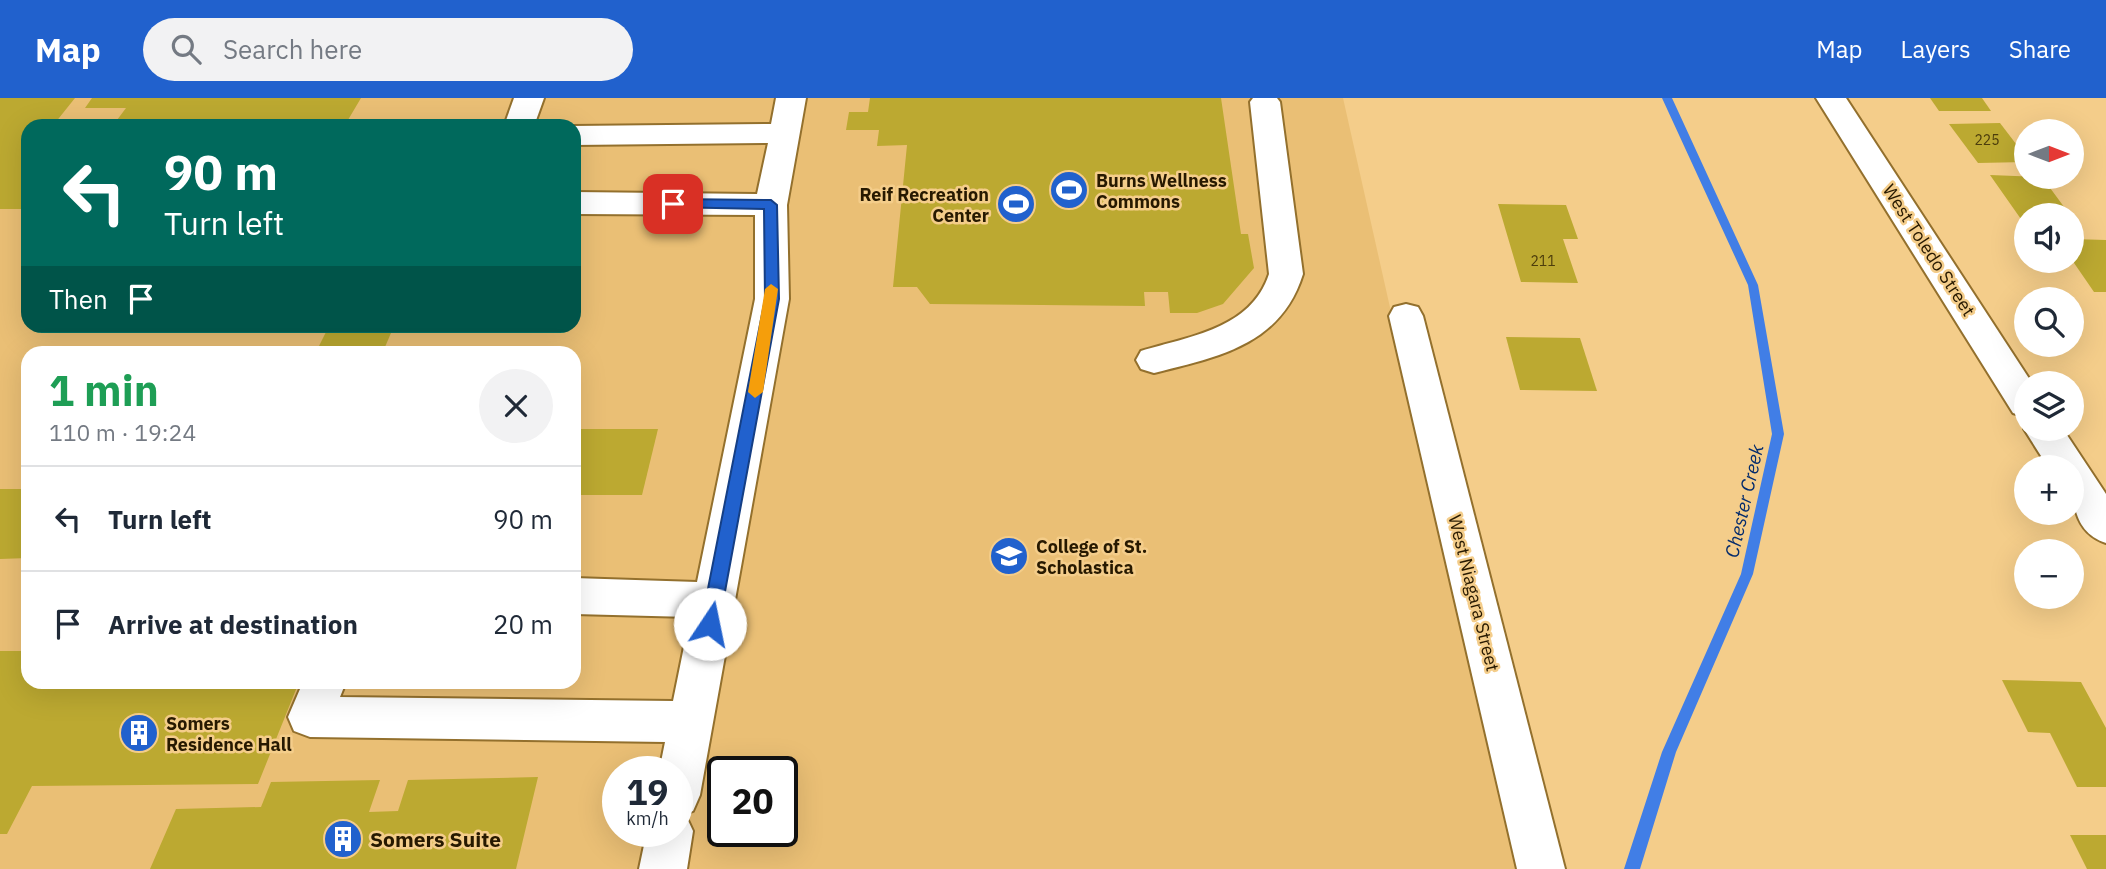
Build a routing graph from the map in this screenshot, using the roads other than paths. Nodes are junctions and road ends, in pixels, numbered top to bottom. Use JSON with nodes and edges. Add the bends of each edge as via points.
{"nodes":[{"id":1,"x":529,"y":98,"type":"edge"},
{"id":2,"x":1831,"y":98,"type":"edge"},
{"id":3,"x":1265,"y":102,"type":"dead end"},
{"id":4,"x":788,"y":116,"type":"edge"},
{"id":5,"x":522,"y":119,"type":"edge"},
{"id":6,"x":581,"y":134,"type":"edge"},
{"id":7,"x":581,"y":203,"type":"edge"},
{"id":8,"x":771,"y":205,"type":"junction"},
{"id":9,"x":1406,"y":316,"type":"dead end"},
{"id":10,"x":1154,"y":360,"type":"dead end"},
{"id":11,"x":2014,"y":384,"type":"edge"},
{"id":12,"x":2084,"y":493,"type":"edge"},
{"id":13,"x":2106,"y":527,"type":"edge"},
{"id":14,"x":581,"y":596,"type":"edge"},
{"id":15,"x":715,"y":600,"type":"junction"},
{"id":16,"x":322,"y":689,"type":"edge"},
{"id":17,"x":692,"y":722,"type":"junction"},
{"id":18,"x":685,"y":756,"type":"edge"},
{"id":19,"x":667,"y":847,"type":"edge"},
{"id":20,"x":663,"y":869,"type":"edge"},
{"id":21,"x":1541,"y":869,"type":"edge"}],
"edges":[{"from":1,"to":5,"type":"street"},
{"from":2,"to":11,"type":"street","name":"West Toledo Street"},
{"from":3,"to":10,"type":"street","via":[[1286,274],[1283,293],[1244,329],[1208,347]]},
{"from":4,"to":6,"type":"street"},
{"from":4,"to":8,"type":"street"},
{"from":7,"to":8,"type":"street"},
{"from":8,"to":15,"type":"street","via":[[772,299]]},
{"from":9,"to":21,"type":"street","name":"West Niagara Street"},
{"from":12,"to":13,"type":"street"},
{"from":14,"to":15,"type":"street"},
{"from":15,"to":17,"type":"street"},
{"from":16,"to":17,"type":"street","via":[[310,717]]},
{"from":17,"to":18,"type":"street"},
{"from":19,"to":20,"type":"street"}]}
